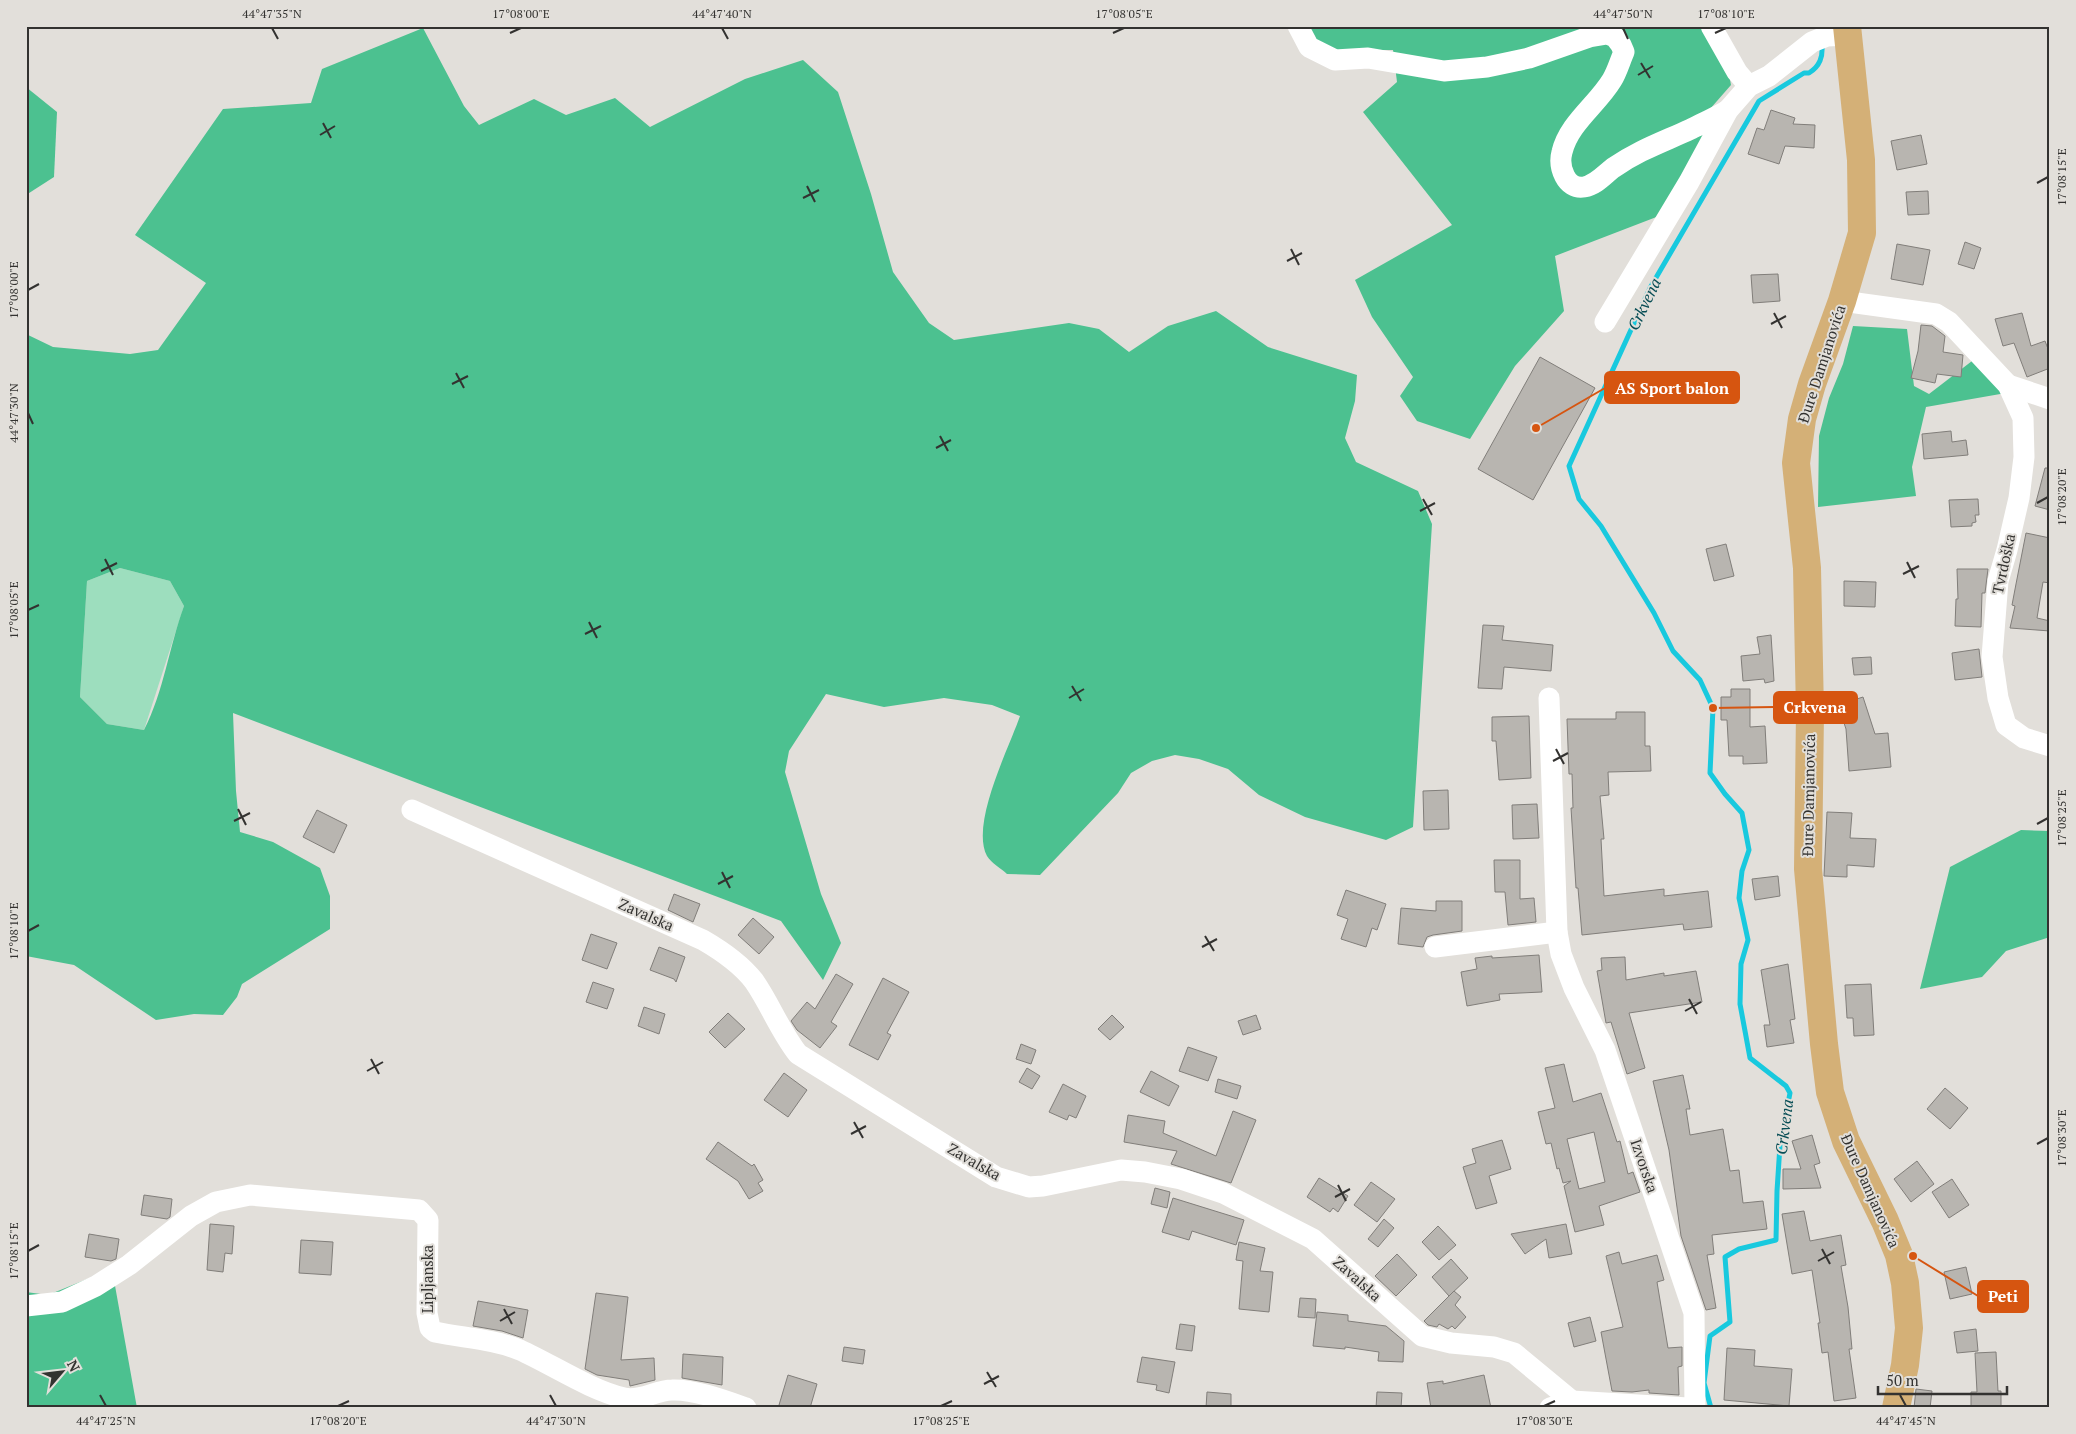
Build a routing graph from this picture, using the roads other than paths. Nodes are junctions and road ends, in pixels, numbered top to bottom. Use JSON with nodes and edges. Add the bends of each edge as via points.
{"nodes":[{"id":1,"x":1298,"y":26,"type":"edge"},
{"id":2,"x":1711,"y":26,"type":"edge"},
{"id":3,"x":1835,"y":34,"type":"edge"},
{"id":4,"x":1749,"y":86,"type":"junction"},
{"id":5,"x":1728,"y":110,"type":"junction"},
{"id":6,"x":1842,"y":301,"type":"junction"},
{"id":7,"x":1605,"y":322,"type":"dead end"},
{"id":8,"x":2008,"y":385,"type":"junction"},
{"id":9,"x":2050,"y":400,"type":"edge"},
{"id":10,"x":1549,"y":698,"type":"dead end"},
{"id":11,"x":2050,"y":746,"type":"edge"},
{"id":12,"x":412,"y":810,"type":"dead end"},
{"id":13,"x":1557,"y":932,"type":"junction"},
{"id":14,"x":1435,"y":947,"type":"dead end"},
{"id":15,"x":26,"y":1306,"type":"edge"},
{"id":16,"x":1572,"y":1405,"type":"edge"},
{"id":17,"x":746,"y":1408,"type":"edge"},
{"id":18,"x":1550,"y":1408,"type":"edge"},
{"id":19,"x":1688,"y":1408,"type":"edge"},
{"id":20,"x":1695,"y":1408,"type":"edge"},
{"id":21,"x":1896,"y":1408,"type":"edge"}],
"edges":[{"from":1,"to":5,"type":"street","via":[[1309,47],[1335,60],[1368,58],[1444,71],[1487,67],[1529,58],[1589,37],[1607,34],[1615,37],[1624,52],[1612,80],[1572,131],[1562,152],[1561,167],[1566,180],[1574,186],[1585,187],[1598,181],[1642,149],[1690,130]]},
{"from":2,"to":4,"type":"street","via":[[1737,72]]},
{"from":3,"to":4,"type":"street","via":[[1802,48],[1770,76]]},
{"from":3,"to":6,"type":"main road","name":"Đure Damjanovića","via":[[1861,160],[1862,233]]},
{"from":4,"to":5,"type":"street"},
{"from":5,"to":7,"type":"street"},
{"from":6,"to":8,"type":"street","name":"Tvrdoška","via":[[1936,314],[1948,322]]},
{"from":6,"to":21,"type":"main road","name":"Đure Damjanovića","via":[[1802,419],[1796,463],[1807,568],[1810,712],[1808,869],[1830,1092],[1846,1141],[1899,1254],[1905,1284],[1909,1328]]},
{"from":8,"to":9,"type":"street","name":"Tvrdoška"},
{"from":8,"to":11,"type":"street","name":"Tvrdoška","via":[[2023,418],[2024,458],[2019,498],[1998,581],[1992,657],[2006,725],[2024,738]]},
{"from":10,"to":13,"type":"street","name":"Izvorska"},
{"from":12,"to":16,"type":"street","name":"Zavalska","via":[[728,954],[754,981],[784,1037],[798,1054],[996,1177],[1029,1187],[1121,1170],[1181,1179],[1223,1193],[1313,1239],[1422,1336],[1514,1352]]},
{"from":13,"to":14,"type":"street"},
{"from":13,"to":20,"type":"street","name":"Izvorska","via":[[1561,954],[1574,988],[1605,1050],[1694,1313]]},
{"from":15,"to":17,"type":"street","name":"Lipljanska","via":[[62,1302],[96,1286],[130,1265],[191,1216],[216,1202],[250,1196],[418,1210],[428,1220],[427,1313],[430,1328],[435,1332],[499,1342],[626,1399],[672,1390],[708,1396]]},
{"from":16,"to":18,"type":"street"},
{"from":16,"to":19,"type":"street"}]}
